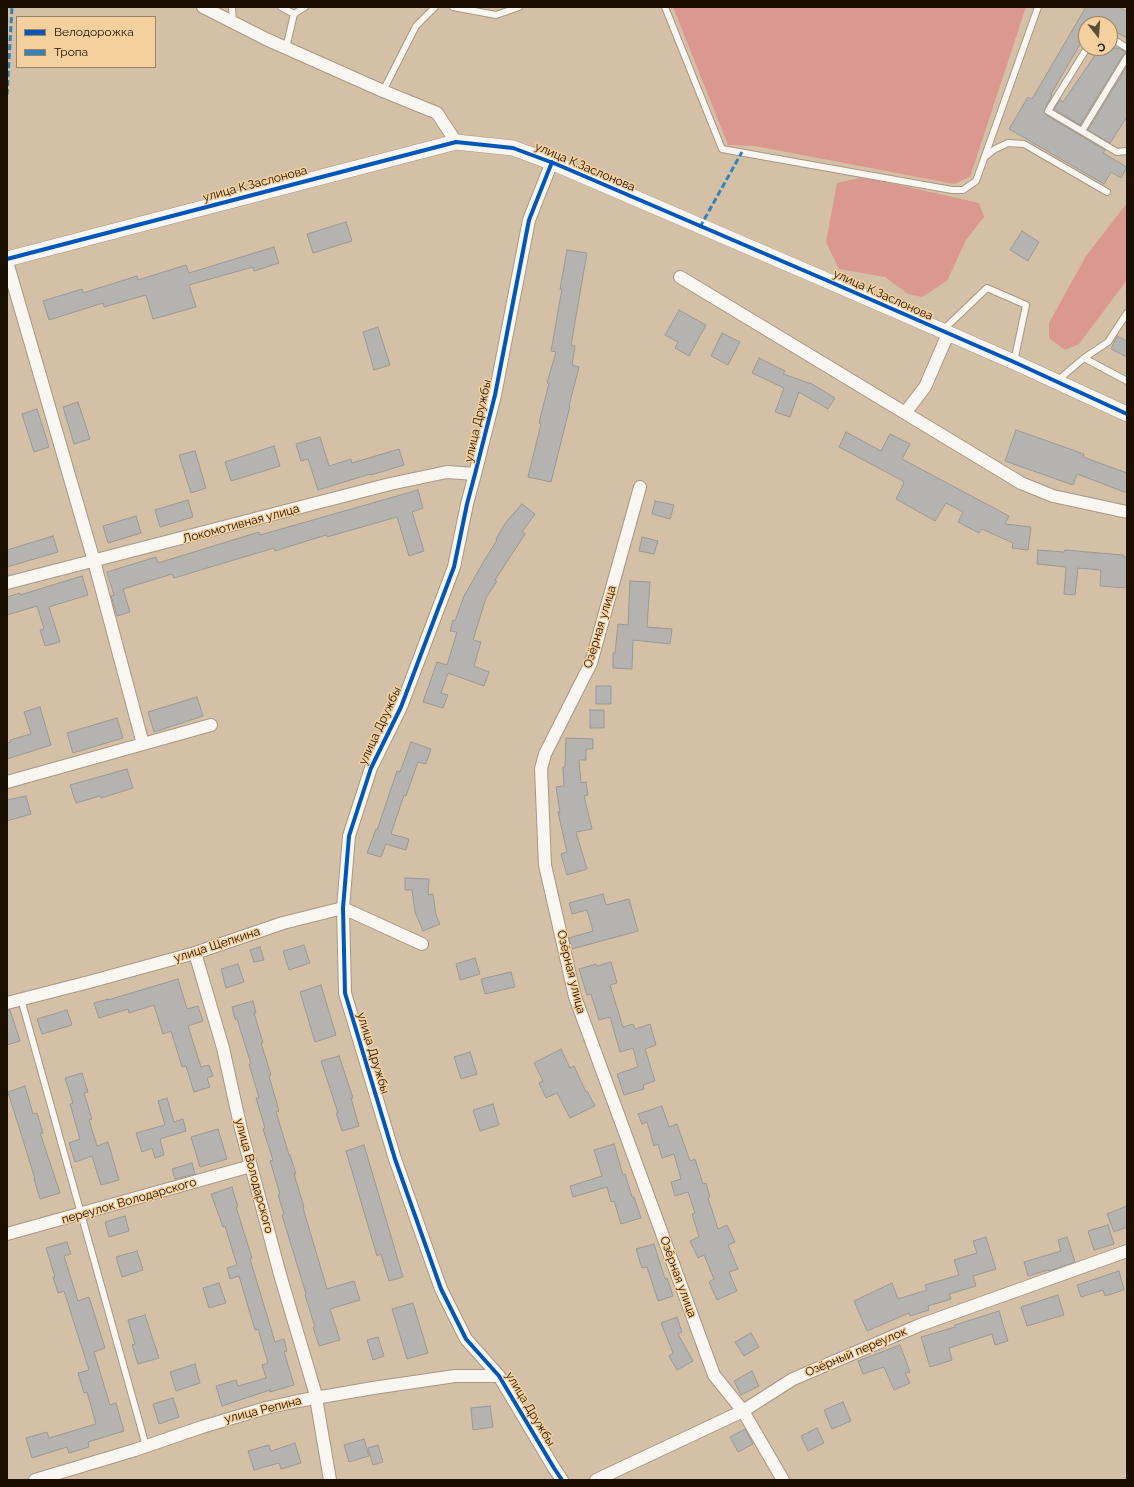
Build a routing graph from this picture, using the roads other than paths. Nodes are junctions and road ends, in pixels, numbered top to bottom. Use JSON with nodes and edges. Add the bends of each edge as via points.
{"nodes":[{"id":1,"x":203,"y":7,"type":"edge"},
{"id":2,"x":232,"y":7,"type":"edge"},
{"id":3,"x":281,"y":7,"type":"edge"},
{"id":4,"x":305,"y":7,"type":"edge"},
{"id":5,"x":435,"y":7,"type":"edge"},
{"id":6,"x":453,"y":7,"type":"edge"},
{"id":7,"x":519,"y":7,"type":"edge"},
{"id":8,"x":665,"y":7,"type":"edge"},
{"id":9,"x":1038,"y":7,"type":"edge"},
{"id":10,"x":294,"y":14,"type":"junction"},
{"id":11,"x":233,"y":22,"type":"junction"},
{"id":12,"x":1118,"y":42,"type":"edge"},
{"id":13,"x":286,"y":48,"type":"junction"},
{"id":14,"x":1127,"y":48,"type":"edge"},
{"id":15,"x":1082,"y":56,"type":"edge"},
{"id":16,"x":1127,"y":57,"type":"edge"},
{"id":17,"x":383,"y":91,"type":"junction"},
{"id":18,"x":1082,"y":131,"type":"junction"},
{"id":19,"x":456,"y":142,"type":"junction"},
{"id":20,"x":1127,"y":150,"type":"edge"},
{"id":21,"x":984,"y":158,"type":"junction"},
{"id":22,"x":552,"y":162,"type":"junction"},
{"id":23,"x":1107,"y":192,"type":"dead end"},
{"id":24,"x":7,"y":261,"type":"edge"},
{"id":25,"x":680,"y":277,"type":"dead end"},
{"id":26,"x":1127,"y":313,"type":"edge"},
{"id":27,"x":945,"y":333,"type":"junction"},
{"id":28,"x":1084,"y":358,"type":"junction"},
{"id":29,"x":1014,"y":362,"type":"junction"},
{"id":30,"x":1127,"y":381,"type":"edge"},
{"id":31,"x":1056,"y":382,"type":"junction"},
{"id":32,"x":905,"y":413,"type":"junction"},
{"id":33,"x":1127,"y":414,"type":"edge"},
{"id":34,"x":475,"y":474,"type":"junction"},
{"id":35,"x":640,"y":487,"type":"dead end"},
{"id":36,"x":1127,"y":512,"type":"edge"},
{"id":37,"x":94,"y":562,"type":"junction"},
{"id":38,"x":7,"y":583,"type":"edge"},
{"id":39,"x":211,"y":724,"type":"dead end"},
{"id":40,"x":143,"y":744,"type":"junction"},
{"id":41,"x":7,"y":782,"type":"edge"},
{"id":42,"x":343,"y":908,"type":"junction"},
{"id":43,"x":422,"y":944,"type":"dead end"},
{"id":44,"x":195,"y":953,"type":"junction"},
{"id":45,"x":22,"y":999,"type":"junction"},
{"id":46,"x":7,"y":1003,"type":"edge"},
{"id":47,"x":251,"y":1166,"type":"junction"},
{"id":48,"x":81,"y":1214,"type":"junction"},
{"id":49,"x":7,"y":1234,"type":"edge"},
{"id":50,"x":1127,"y":1251,"type":"edge"},
{"id":51,"x":499,"y":1376,"type":"junction"},
{"id":52,"x":316,"y":1398,"type":"junction"},
{"id":53,"x":743,"y":1411,"type":"junction"},
{"id":54,"x":146,"y":1446,"type":"junction"},
{"id":55,"x":35,"y":1480,"type":"edge"},
{"id":56,"x":330,"y":1480,"type":"edge"},
{"id":57,"x":562,"y":1480,"type":"edge"},
{"id":58,"x":596,"y":1480,"type":"edge"},
{"id":59,"x":783,"y":1480,"type":"edge"}],
"edges":[{"from":1,"to":11,"type":"street"},
{"from":2,"to":11,"type":"lane"},
{"from":3,"to":10,"type":"lane"},
{"from":4,"to":10,"type":"lane"},
{"from":5,"to":17,"type":"lane","via":[[416,26]]},
{"from":6,"to":7,"type":"lane","via":[[496,15]]},
{"from":8,"to":21,"type":"lane","via":[[722,149],[952,190],[963,190],[976,182]]},
{"from":9,"to":21,"type":"lane"},
{"from":10,"to":13,"type":"lane"},
{"from":11,"to":13,"type":"street"},
{"from":12,"to":14,"type":"lane"},
{"from":13,"to":17,"type":"street"},
{"from":15,"to":18,"type":"lane","via":[[1048,111]]},
{"from":16,"to":18,"type":"lane"},
{"from":17,"to":19,"type":"street","via":[[437,113]]},
{"from":18,"to":20,"type":"lane","via":[[1117,152]]},
{"from":19,"to":22,"type":"street","name":"улица К.Заслонова","via":[[513,148]]},
{"from":19,"to":24,"type":"street","name":"улица К.Заслонова"},
{"from":21,"to":23,"type":"lane","via":[[1008,143],[1024,144]]},
{"from":22,"to":27,"type":"street","name":"улица К.Заслонова"},
{"from":22,"to":34,"type":"street","name":"улица Дружбы","via":[[529,220],[495,395]]},
{"from":24,"to":37,"type":"street"},
{"from":25,"to":32,"type":"street"},
{"from":26,"to":28,"type":"lane","via":[[1108,342]]},
{"from":27,"to":29,"type":"street","name":"улица К.Заслонова"},
{"from":27,"to":29,"type":"lane","via":[[987,288],[1026,305]]},
{"from":27,"to":32,"type":"street","via":[[925,387]]},
{"from":28,"to":30,"type":"lane"},
{"from":28,"to":31,"type":"lane"},
{"from":29,"to":31,"type":"street","name":"улица К.Заслонова"},
{"from":31,"to":33,"type":"street","name":"улица К.Заслонова"},
{"from":32,"to":36,"type":"street","via":[[1022,483],[1053,496]]},
{"from":34,"to":37,"type":"street","name":"Локомотивная улица","via":[[446,472],[390,484]]},
{"from":34,"to":42,"type":"street","name":"улица Дружбы","via":[[454,567],[402,708],[371,768],[349,836]]},
{"from":35,"to":53,"type":"street","name":"Озёрная улица","via":[[591,663],[545,754],[541,769],[545,865],[575,997],[714,1375]]},
{"from":37,"to":38,"type":"street","name":"Локомотивная улица"},
{"from":37,"to":40,"type":"street"},
{"from":39,"to":40,"type":"street"},
{"from":40,"to":41,"type":"street"},
{"from":42,"to":43,"type":"street"},
{"from":42,"to":44,"type":"street","name":"улица Щепкина","via":[[283,923]]},
{"from":42,"to":51,"type":"street","name":"улица Дружбы","via":[[345,993],[395,1159],[441,1288],[466,1339]]},
{"from":44,"to":45,"type":"street","name":"улица Щепкина"},
{"from":44,"to":47,"type":"street","name":"улица Володарского","via":[[223,1048]]},
{"from":45,"to":46,"type":"street","name":"улица Щепкина"},
{"from":45,"to":48,"type":"lane"},
{"from":47,"to":48,"type":"street","name":"переулок Володарского"},
{"from":47,"to":52,"type":"street","name":"улица Володарского"},
{"from":48,"to":49,"type":"street","name":"переулок Володарского"},
{"from":48,"to":54,"type":"lane"},
{"from":50,"to":53,"type":"street","name":"Озёрный переулок","via":[[920,1325],[793,1379]]},
{"from":51,"to":52,"type":"street","name":"улица Репина","via":[[455,1376]]},
{"from":51,"to":57,"type":"street","name":"улица Дружбы"},
{"from":52,"to":54,"type":"street","name":"улица Репина","via":[[266,1408]]},
{"from":52,"to":56,"type":"street","name":"улица Володарского"},
{"from":53,"to":58,"type":"street","name":"Озёрный переулок"},
{"from":53,"to":59,"type":"street","name":"Озёрная улица"},
{"from":54,"to":55,"type":"street","name":"улица Репина"}]}
